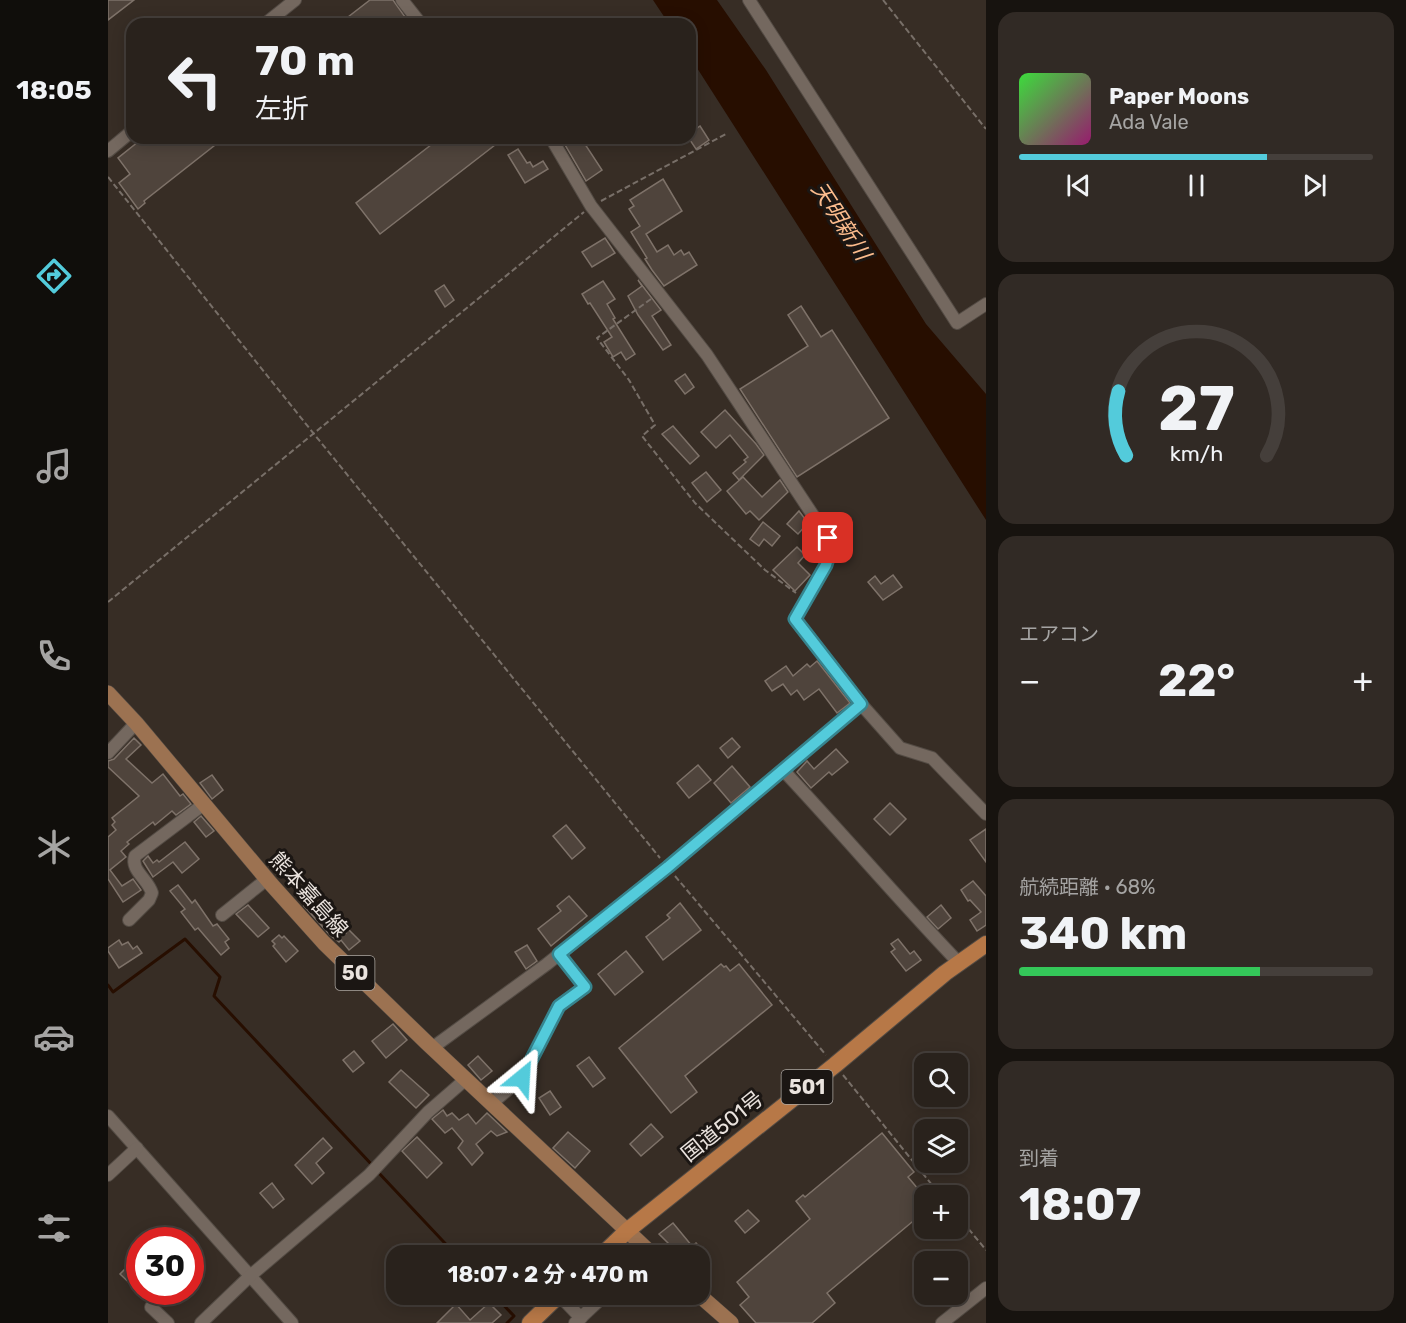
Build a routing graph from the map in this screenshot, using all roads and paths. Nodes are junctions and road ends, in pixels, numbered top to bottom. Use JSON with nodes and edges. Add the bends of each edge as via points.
{"nodes":[{"id":1,"x":295,"y":0,"type":"edge"},
{"id":2,"x":402,"y":0,"type":"edge"},
{"id":3,"x":749,"y":0,"type":"edge"},
{"id":4,"x":883,"y":0,"type":"edge"},
{"id":5,"x":272,"y":18,"type":"edge"},
{"id":6,"x":417,"y":18,"type":"edge"},
{"id":7,"x":986,"y":129,"type":"edge"},
{"id":8,"x":726,"y":135,"type":"dead end"},
{"id":9,"x":126,"y":136,"type":"edge"},
{"id":10,"x":555,"y":144,"type":"edge"},
{"id":11,"x":108,"y":151,"type":"edge"},
{"id":12,"x":108,"y":177,"type":"edge"},
{"id":13,"x":591,"y":206,"type":"junction"},
{"id":14,"x":659,"y":293,"type":"junction"},
{"id":15,"x":986,"y":304,"type":"edge"},
{"id":16,"x":314,"y":434,"type":"junction"},
{"id":17,"x":806,"y":600,"type":"junction"},
{"id":18,"x":108,"y":602,"type":"edge"},
{"id":19,"x":108,"y":693,"type":"edge"},
{"id":20,"x":861,"y":704,"type":"junction"},
{"id":21,"x":136,"y":723,"type":"junction"},
{"id":22,"x":108,"y":753,"type":"edge"},
{"id":23,"x":783,"y":770,"type":"junction"},
{"id":24,"x":204,"y":804,"type":"junction"},
{"id":25,"x":986,"y":814,"type":"edge"},
{"id":26,"x":668,"y":867,"type":"junction"},
{"id":27,"x":267,"y":879,"type":"junction"},
{"id":28,"x":222,"y":915,"type":"dead end"},
{"id":29,"x":129,"y":920,"type":"dead end"},
{"id":30,"x":986,"y":944,"type":"edge"},
{"id":31,"x":559,"y":954,"type":"junction"},
{"id":32,"x":959,"y":963,"type":"junction"},
{"id":33,"x":432,"y":1048,"type":"junction"},
{"id":34,"x":835,"y":1065,"type":"junction"},
{"id":35,"x":466,"y":1080,"type":"junction"},
{"id":36,"x":492,"y":1103,"type":"junction"},
{"id":37,"x":108,"y":1116,"type":"edge"},
{"id":38,"x":137,"y":1148,"type":"junction"},
{"id":39,"x":108,"y":1174,"type":"edge"},
{"id":40,"x":932,"y":1185,"type":"edge"},
{"id":41,"x":968,"y":1229,"type":"edge"},
{"id":42,"x":628,"y":1230,"type":"junction"},
{"id":43,"x":612,"y":1245,"type":"edge"},
{"id":44,"x":643,"y":1245,"type":"edge"},
{"id":45,"x":986,"y":1251,"type":"edge"},
{"id":46,"x":250,"y":1276,"type":"junction"},
{"id":47,"x":986,"y":1288,"type":"edge"},
{"id":48,"x":549,"y":1305,"type":"edge"},
{"id":49,"x":566,"y":1305,"type":"edge"},
{"id":50,"x":595,"y":1305,"type":"edge"},
{"id":51,"x":710,"y":1305,"type":"edge"},
{"id":52,"x":151,"y":1307,"type":"dead end"},
{"id":53,"x":578,"y":1321,"type":"edge"},
{"id":54,"x":168,"y":1323,"type":"edge"},
{"id":55,"x":201,"y":1323,"type":"edge"},
{"id":56,"x":292,"y":1323,"type":"edge"},
{"id":57,"x":530,"y":1323,"type":"edge"},
{"id":58,"x":731,"y":1323,"type":"edge"},
{"id":59,"x":942,"y":1323,"type":"edge"}],
"edges":[{"from":1,"to":5,"type":"street"},
{"from":2,"to":6,"type":"street"},
{"from":3,"to":15,"type":"street","via":[[957,323]]},
{"from":4,"to":7,"type":"path"},
{"from":8,"to":13,"type":"path"},
{"from":9,"to":11,"type":"street"},
{"from":10,"to":13,"type":"street"},
{"from":12,"to":16,"type":"path"},
{"from":13,"to":14,"type":"street"},
{"from":13,"to":16,"type":"path"},
{"from":14,"to":17,"type":"street","via":[[707,355],[828,538],[830,552],[826,565]]},
{"from":14,"to":17,"type":"path","via":[[597,338],[655,425],[642,436],[695,503],[765,570]]},
{"from":16,"to":18,"type":"path"},
{"from":16,"to":26,"type":"path"},
{"from":17,"to":20,"type":"street","via":[[795,619]]},
{"from":19,"to":21,"type":"main road","name":"熊本嘉島線","number":"50"},
{"from":20,"to":23,"type":"street"},
{"from":20,"to":25,"type":"street","via":[[900,748],[932,758]]},
{"from":21,"to":22,"type":"street"},
{"from":21,"to":24,"type":"main road","name":"熊本嘉島線","number":"50"},
{"from":23,"to":26,"type":"street"},
{"from":23,"to":32,"type":"street"},
{"from":24,"to":27,"type":"main road","name":"熊本嘉島線","number":"50"},
{"from":24,"to":29,"type":"street","via":[[135,856],[135,867],[152,893]]},
{"from":26,"to":31,"type":"street"},
{"from":26,"to":34,"type":"path"},
{"from":27,"to":28,"type":"street"},
{"from":27,"to":33,"type":"main road","name":"熊本嘉島線","number":"50","via":[[324,943]]},
{"from":30,"to":32,"type":"highway","name":"国道501号","number":"501"},
{"from":31,"to":33,"type":"street"},
{"from":31,"to":36,"type":"street","via":[[585,987],[559,1006],[522,1078]]},
{"from":32,"to":34,"type":"highway","name":"国道501号","number":"501"},
{"from":33,"to":35,"type":"main road","name":"熊本嘉島線","number":"50"},
{"from":34,"to":40,"type":"path"},
{"from":34,"to":42,"type":"highway","name":"国道501号","number":"501"},
{"from":35,"to":36,"type":"main road","name":"熊本嘉島線","number":"50"},
{"from":35,"to":46,"type":"street","via":[[428,1112],[369,1175]]},
{"from":36,"to":42,"type":"main road","name":"熊本嘉島線","number":"50"},
{"from":37,"to":38,"type":"street"},
{"from":38,"to":39,"type":"street"},
{"from":38,"to":46,"type":"street"},
{"from":41,"to":45,"type":"path"},
{"from":42,"to":43,"type":"highway","name":"国道501号","number":"501"},
{"from":42,"to":44,"type":"main road","name":"熊本嘉島線"},
{"from":46,"to":55,"type":"street"},
{"from":46,"to":56,"type":"street"},
{"from":47,"to":59,"type":"street"},
{"from":48,"to":57,"type":"highway"},
{"from":49,"to":53,"type":"street"},
{"from":50,"to":53,"type":"street"},
{"from":51,"to":58,"type":"main road"},
{"from":52,"to":54,"type":"street"}]}
